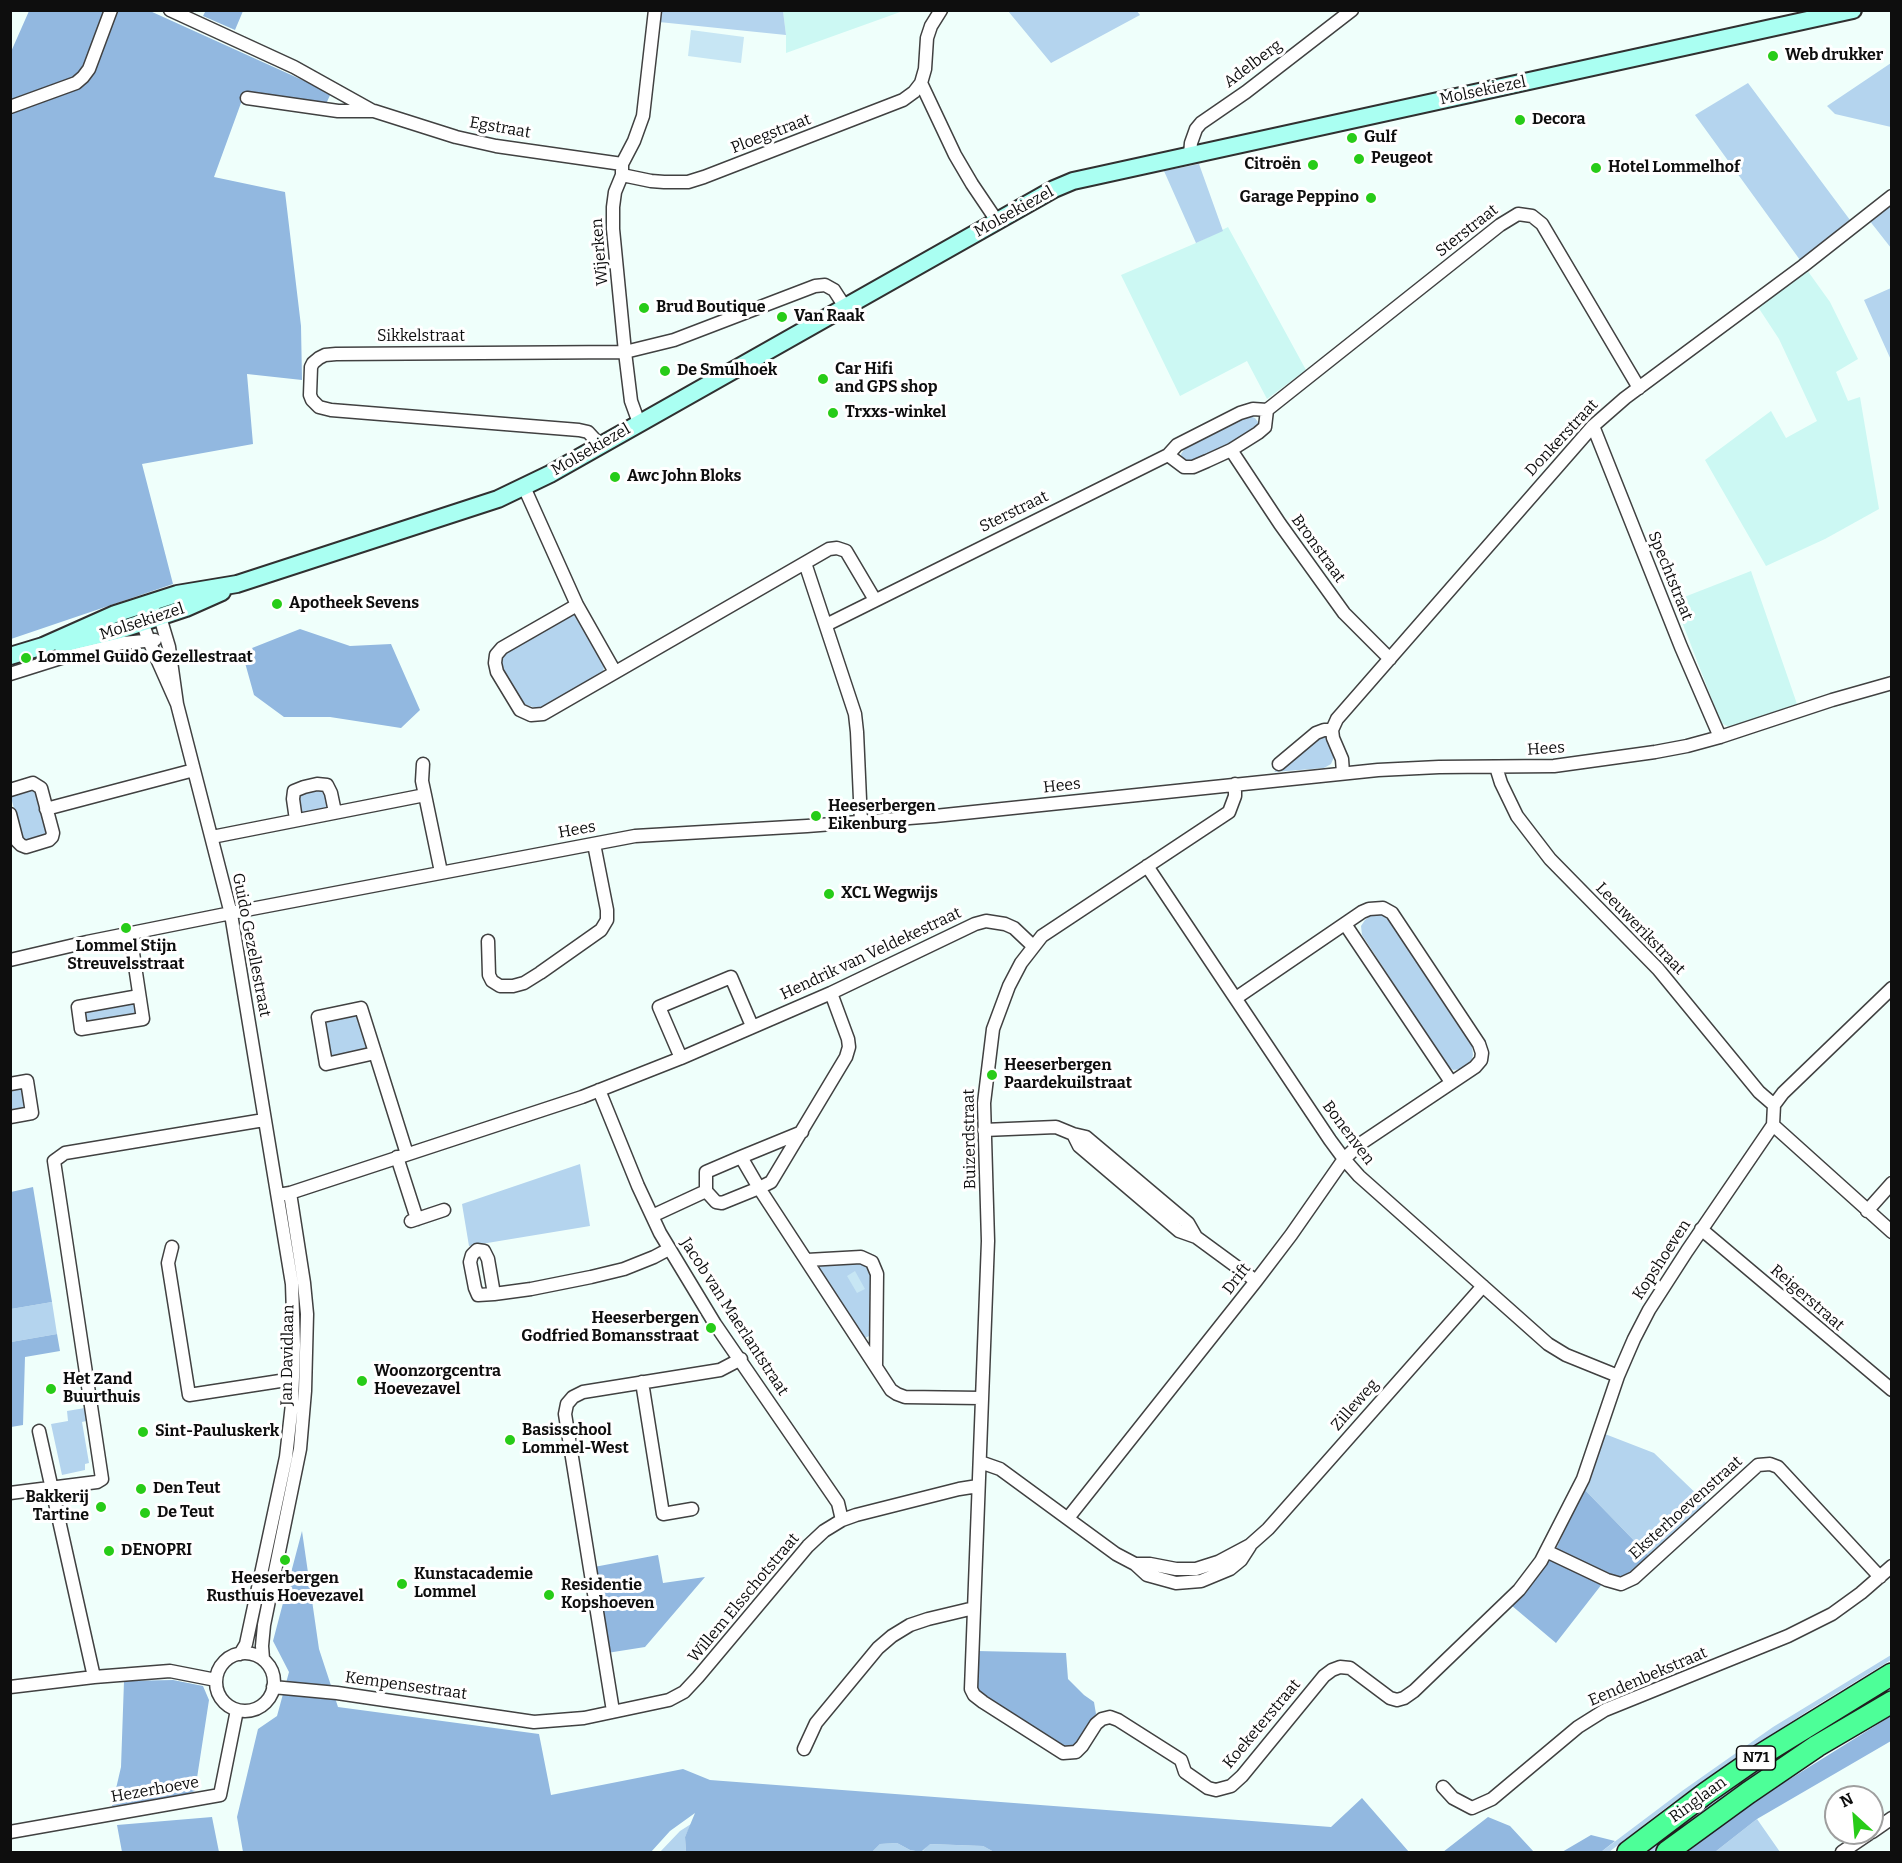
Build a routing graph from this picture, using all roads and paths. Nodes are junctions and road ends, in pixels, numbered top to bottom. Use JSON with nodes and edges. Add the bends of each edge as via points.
{"nodes":[{"id":1,"x":111,"y":10,"type":"edge"},
{"id":2,"x":170,"y":10,"type":"edge"},
{"id":3,"x":655,"y":10,"type":"edge"},
{"id":4,"x":941,"y":10,"type":"edge"},
{"id":5,"x":1352,"y":10,"type":"edge"},
{"id":6,"x":1853,"y":10,"type":"edge"},
{"id":7,"x":921,"y":83,"type":"junction"},
{"id":8,"x":247,"y":98,"type":"dead end"},
{"id":9,"x":10,"y":107,"type":"edge"},
{"id":10,"x":374,"y":111,"type":"junction"},
{"id":11,"x":1190,"y":154,"type":"junction"},
{"id":12,"x":622,"y":170,"type":"junction"},
{"id":13,"x":1892,"y":196,"type":"edge"},
{"id":14,"x":997,"y":221,"type":"junction"},
{"id":15,"x":845,"y":307,"type":"junction"},
{"id":16,"x":625,"y":352,"type":"junction"},
{"id":17,"x":1639,"y":388,"type":"junction"},
{"id":18,"x":1267,"y":410,"type":"junction"},
{"id":19,"x":639,"y":423,"type":"junction"},
{"id":20,"x":1593,"y":426,"type":"junction"},
{"id":21,"x":600,"y":446,"type":"junction"},
{"id":22,"x":1231,"y":450,"type":"junction"},
{"id":23,"x":1168,"y":455,"type":"junction"},
{"id":24,"x":524,"y":487,"type":"junction"},
{"id":25,"x":805,"y":563,"type":"junction"},
{"id":26,"x":237,"y":584,"type":"junction"},
{"id":27,"x":875,"y":600,"type":"junction"},
{"id":28,"x":146,"y":605,"type":"junction"},
{"id":29,"x":577,"y":605,"type":"junction"},
{"id":30,"x":160,"y":617,"type":"junction"},
{"id":31,"x":142,"y":622,"type":"junction"},
{"id":32,"x":826,"y":625,"type":"junction"},
{"id":33,"x":166,"y":637,"type":"junction"},
{"id":34,"x":149,"y":641,"type":"junction"},
{"id":35,"x":43,"y":646,"type":"junction"},
{"id":36,"x":10,"y":656,"type":"edge"},
{"id":37,"x":1390,"y":659,"type":"junction"},
{"id":38,"x":615,"y":672,"type":"junction"},
{"id":39,"x":10,"y":674,"type":"edge"},
{"id":40,"x":1892,"y":683,"type":"edge"},
{"id":41,"x":177,"y":704,"type":"junction"},
{"id":42,"x":1332,"y":730,"type":"junction"},
{"id":43,"x":1720,"y":737,"type":"junction"},
{"id":44,"x":423,"y":764,"type":"dead end"},
{"id":45,"x":1279,"y":764,"type":"dead end"},
{"id":46,"x":1496,"y":767,"type":"junction"},
{"id":47,"x":194,"y":770,"type":"junction"},
{"id":48,"x":1343,"y":773,"type":"junction"},
{"id":49,"x":1235,"y":784,"type":"junction"},
{"id":50,"x":10,"y":790,"type":"edge"},
{"id":51,"x":425,"y":795,"type":"junction"},
{"id":52,"x":46,"y":809,"type":"junction"},
{"id":53,"x":335,"y":812,"type":"junction"},
{"id":54,"x":10,"y":813,"type":"edge"},
{"id":55,"x":296,"y":820,"type":"junction"},
{"id":56,"x":861,"y":822,"type":"junction"},
{"id":57,"x":212,"y":837,"type":"junction"},
{"id":58,"x":594,"y":844,"type":"junction"},
{"id":59,"x":1147,"y":866,"type":"junction"},
{"id":60,"x":441,"y":873,"type":"junction"},
{"id":61,"x":231,"y":914,"type":"junction"},
{"id":62,"x":1346,"y":924,"type":"junction"},
{"id":63,"x":130,"y":933,"type":"junction"},
{"id":64,"x":488,"y":941,"type":"dead end"},
{"id":65,"x":1033,"y":946,"type":"junction"},
{"id":66,"x":10,"y":960,"type":"edge"},
{"id":67,"x":1892,"y":988,"type":"edge"},
{"id":68,"x":831,"y":993,"type":"junction"},
{"id":69,"x":140,"y":996,"type":"junction"},
{"id":70,"x":1236,"y":998,"type":"junction"},
{"id":71,"x":752,"y":1026,"type":"junction"},
{"id":72,"x":375,"y":1053,"type":"junction"},
{"id":73,"x":681,"y":1058,"type":"junction"},
{"id":74,"x":1451,"y":1082,"type":"junction"},
{"id":75,"x":10,"y":1084,"type":"edge"},
{"id":76,"x":599,"y":1090,"type":"junction"},
{"id":77,"x":1774,"y":1105,"type":"junction"},
{"id":78,"x":10,"y":1117,"type":"edge"},
{"id":79,"x":264,"y":1120,"type":"junction"},
{"id":80,"x":1773,"y":1125,"type":"junction"},
{"id":81,"x":984,"y":1130,"type":"junction"},
{"id":82,"x":802,"y":1132,"type":"junction"},
{"id":83,"x":402,"y":1156,"type":"junction"},
{"id":84,"x":741,"y":1157,"type":"junction"},
{"id":85,"x":1344,"y":1159,"type":"junction"},
{"id":86,"x":1892,"y":1183,"type":"edge"},
{"id":87,"x":759,"y":1188,"type":"junction"},
{"id":88,"x":706,"y":1191,"type":"junction"},
{"id":89,"x":284,"y":1194,"type":"junction"},
{"id":90,"x":444,"y":1210,"type":"dead end"},
{"id":91,"x":1867,"y":1211,"type":"junction"},
{"id":92,"x":652,"y":1216,"type":"junction"},
{"id":93,"x":1701,"y":1230,"type":"junction"},
{"id":94,"x":1892,"y":1232,"type":"edge"},
{"id":95,"x":172,"y":1246,"type":"dead end"},
{"id":96,"x":669,"y":1249,"type":"junction"},
{"id":97,"x":807,"y":1260,"type":"junction"},
{"id":98,"x":1256,"y":1281,"type":"junction"},
{"id":99,"x":298,"y":1284,"type":"junction"},
{"id":100,"x":1483,"y":1286,"type":"junction"},
{"id":101,"x":494,"y":1294,"type":"dead end"},
{"id":102,"x":741,"y":1359,"type":"junction"},
{"id":103,"x":876,"y":1365,"type":"junction"},
{"id":104,"x":1618,"y":1376,"type":"junction"},
{"id":105,"x":293,"y":1379,"type":"junction"},
{"id":106,"x":642,"y":1382,"type":"junction"},
{"id":107,"x":1892,"y":1390,"type":"edge"},
{"id":108,"x":981,"y":1398,"type":"junction"},
{"id":109,"x":39,"y":1431,"type":"dead end"},
{"id":110,"x":980,"y":1462,"type":"junction"},
{"id":111,"x":978,"y":1486,"type":"junction"},
{"id":112,"x":51,"y":1488,"type":"junction"},
{"id":113,"x":10,"y":1493,"type":"edge"},
{"id":114,"x":692,"y":1509,"type":"dead end"},
{"id":115,"x":282,"y":1511,"type":"junction"},
{"id":116,"x":1068,"y":1518,"type":"junction"},
{"id":117,"x":842,"y":1520,"type":"junction"},
{"id":118,"x":1546,"y":1551,"type":"junction"},
{"id":119,"x":1892,"y":1566,"type":"edge"},
{"id":120,"x":1881,"y":1577,"type":"junction"},
{"id":121,"x":1520,"y":1590,"type":"joint"},
{"id":122,"x":256,"y":1598,"type":"junction"},
{"id":123,"x":269,"y":1601,"type":"junction"},
{"id":124,"x":974,"y":1608,"type":"junction"},
{"id":125,"x":240,"y":1654,"type":"junction"},
{"id":126,"x":262,"y":1659,"type":"junction"},
{"id":127,"x":1892,"y":1674,"type":"edge"},
{"id":128,"x":94,"y":1677,"type":"junction"},
{"id":129,"x":216,"y":1680,"type":"junction"},
{"id":130,"x":10,"y":1687,"type":"edge"},
{"id":131,"x":273,"y":1687,"type":"junction"},
{"id":132,"x":1892,"y":1702,"type":"edge"},
{"id":133,"x":237,"y":1710,"type":"junction"},
{"id":134,"x":613,"y":1712,"type":"junction"},
{"id":135,"x":534,"y":1722,"type":"joint"},
{"id":136,"x":804,"y":1749,"type":"dead end"},
{"id":137,"x":1443,"y":1787,"type":"dead end"},
{"id":138,"x":10,"y":1832,"type":"edge"},
{"id":139,"x":1628,"y":1852,"type":"edge"},
{"id":140,"x":1667,"y":1852,"type":"edge"}],
"edges":[{"from":1,"to":9,"type":"street","via":[[83,77]]},
{"from":2,"to":10,"type":"street","name":"Egstraat","via":[[294,67]]},
{"from":3,"to":12,"type":"street","name":"Wijerken","via":[[643,116]]},
{"from":4,"to":7,"type":"street","via":[[927,38]]},
{"from":5,"to":11,"type":"street","name":"Adelberg","via":[[1201,123]]},
{"from":6,"to":11,"type":"main road","name":"Molsekiezel"},
{"from":7,"to":12,"type":"street","name":"Ploegstraat","via":[[903,100],[688,182],[651,182]]},
{"from":7,"to":14,"type":"street","via":[[955,155]]},
{"from":8,"to":10,"type":"street","name":"Egstraat","via":[[338,111]]},
{"from":10,"to":12,"type":"street","name":"Egstraat","via":[[456,137]]},
{"from":11,"to":14,"type":"main road","name":"Molsekiezel","via":[[1073,181]]},
{"from":12,"to":16,"type":"street","name":"Wijerken","via":[[615,192],[613,229]]},
{"from":13,"to":17,"type":"street","name":"Donkerstraat"},
{"from":14,"to":15,"type":"main road","name":"Molsekiezel"},
{"from":15,"to":16,"type":"street","name":"Sikkelstraat","via":[[834,290],[825,285],[815,286],[674,340]]},
{"from":15,"to":19,"type":"main road","name":"Molsekiezel"},
{"from":16,"to":19,"type":"street","name":"Wijerken","via":[[631,400]]},
{"from":16,"to":21,"type":"street","name":"Sikkelstraat","via":[[336,354],[319,358],[311,367],[310,395],[319,407],[579,430],[588,432]]},
{"from":17,"to":18,"type":"street","name":"Sterstraat","via":[[1542,224],[1532,216],[1518,214]]},
{"from":17,"to":20,"type":"street","name":"Donkerstraat"},
{"from":18,"to":22,"type":"street","name":"Sterstraat","via":[[1265,427]]},
{"from":18,"to":23,"type":"street","name":"Sterstraat","via":[[1240,413],[1177,446]]},
{"from":19,"to":21,"type":"main road","name":"Molsekiezel"},
{"from":20,"to":37,"type":"street","name":"Donkerstraat"},
{"from":20,"to":43,"type":"street","name":"Spechtstraat"},
{"from":21,"to":24,"type":"main road","name":"Molsekiezel"},
{"from":22,"to":23,"type":"street","name":"Sterstraat","via":[[1193,467],[1184,467]]},
{"from":22,"to":37,"type":"street","name":"Bronstraat","via":[[1344,613]]},
{"from":23,"to":27,"type":"street","name":"Sterstraat"},
{"from":24,"to":26,"type":"main road","name":"Molsekiezel","via":[[498,499]]},
{"from":24,"to":29,"type":"street"},
{"from":25,"to":27,"type":"street","via":[[829,549],[846,551]]},
{"from":25,"to":32,"type":"street"},
{"from":25,"to":38,"type":"street"},
{"from":26,"to":28,"type":"main road","name":"Molsekiezel","via":[[177,594]]},
{"from":26,"to":30,"type":"main road","name":"Molsekiezel"},
{"from":27,"to":32,"type":"street","name":"Sterstraat"},
{"from":28,"to":30,"type":"street"},
{"from":28,"to":31,"type":"street"},
{"from":28,"to":35,"type":"main road","name":"Molsekiezel","via":[[91,623]]},
{"from":29,"to":38,"type":"street"},
{"from":29,"to":38,"type":"street","via":[[501,648],[496,655],[497,672],[520,710],[531,716],[543,714]]},
{"from":30,"to":31,"type":"main road","name":"Molsekiezel"},
{"from":30,"to":33,"type":"street","name":"Guido Gezellestraat"},
{"from":31,"to":34,"type":"street","name":"Guido Gezellestraat"},
{"from":31,"to":35,"type":"main road","name":"Molsekiezel","via":[[91,638]]},
{"from":32,"to":56,"type":"street","via":[[855,714]]},
{"from":33,"to":34,"type":"street","name":"Molsekiezel"},
{"from":33,"to":41,"type":"street","name":"Guido Gezellestraat"},
{"from":34,"to":39,"type":"street","name":"Molsekiezel","via":[[64,657]]},
{"from":34,"to":41,"type":"street","name":"Guido Gezellestraat"},
{"from":35,"to":36,"type":"main road","name":"Molsekiezel"},
{"from":37,"to":42,"type":"street","name":"Donkerstraat"},
{"from":40,"to":43,"type":"street","name":"Hees"},
{"from":41,"to":47,"type":"street","name":"Guido Gezellestraat"},
{"from":42,"to":45,"type":"street","name":"Donkerstraat","via":[[1317,733]]},
{"from":42,"to":48,"type":"street"},
{"from":43,"to":46,"type":"street","name":"Hees","via":[[1687,746],[1554,766]]},
{"from":44,"to":51,"type":"street"},
{"from":46,"to":48,"type":"street","name":"Hees"},
{"from":46,"to":77,"type":"street","name":"Leeuwerikstraat","via":[[1517,816],[1550,859],[1658,969]]},
{"from":47,"to":52,"type":"street"},
{"from":47,"to":57,"type":"street","name":"Guido Gezellestraat"},
{"from":48,"to":49,"type":"street","name":"Hees"},
{"from":49,"to":56,"type":"street","name":"Hees"},
{"from":49,"to":59,"type":"street","name":"Buizerdstraat","via":[[1229,812]]},
{"from":50,"to":52,"type":"street","via":[[38,784]]},
{"from":51,"to":53,"type":"street"},
{"from":51,"to":60,"type":"street"},
{"from":52,"to":54,"type":"street","via":[[52,837],[26,847],[17,841]]},
{"from":53,"to":55,"type":"street"},
{"from":53,"to":55,"type":"street","via":[[327,785],[303,787],[294,791],[292,799]]},
{"from":55,"to":57,"type":"street"},
{"from":56,"to":58,"type":"street","name":"Hees","via":[[635,836]]},
{"from":57,"to":61,"type":"street","name":"Guido Gezellestraat"},
{"from":58,"to":60,"type":"street","name":"Hees"},
{"from":58,"to":64,"type":"street","via":[[607,910],[601,930],[540,973],[513,986],[500,986],[492,981]]},
{"from":59,"to":65,"type":"street","name":"Buizerdstraat"},
{"from":59,"to":70,"type":"street","name":"Bonenven"},
{"from":60,"to":61,"type":"street","name":"Hees"},
{"from":61,"to":63,"type":"street","name":"Hees"},
{"from":61,"to":79,"type":"street","name":"Guido Gezellestraat"},
{"from":62,"to":70,"type":"street","name":"Drift"},
{"from":62,"to":74,"type":"street"},
{"from":62,"to":74,"type":"street","name":"Drift","via":[[1369,909],[1383,908],[1392,913],[1479,1044],[1481,1060]]},
{"from":63,"to":66,"type":"street","name":"Hees"},
{"from":63,"to":69,"type":"street"},
{"from":65,"to":68,"type":"street","name":"Hendrik van Veldekestraat","via":[[1014,928],[986,921]]},
{"from":65,"to":81,"type":"street","name":"Buizerdstraat","via":[[1009,986],[993,1029]]},
{"from":67,"to":77,"type":"street"},
{"from":68,"to":71,"type":"street","name":"Hendrik van Veldekestraat"},
{"from":68,"to":82,"type":"street","via":[[849,1047]]},
{"from":69,"to":69,"type":"street","via":[[143,1019],[81,1029],[78,1007]]},
{"from":70,"to":85,"type":"street","name":"Bonenven"},
{"from":71,"to":73,"type":"street","name":"Hendrik van Veldekestraat"},
{"from":71,"to":73,"type":"street","via":[[731,977],[660,1007]]},
{"from":72,"to":72,"type":"street","via":[[361,1008],[318,1017],[326,1064]]},
{"from":72,"to":83,"type":"street"},
{"from":73,"to":76,"type":"street","name":"Hendrik van Veldekestraat"},
{"from":74,"to":85,"type":"street","name":"Drift"},
{"from":75,"to":78,"type":"street","via":[[27,1082],[32,1113]]},
{"from":76,"to":83,"type":"street","name":"Hendrik van Veldekestraat"},
{"from":76,"to":92,"type":"street","name":"Jacob van Maerlantstraat"},
{"from":77,"to":80,"type":"street"},
{"from":79,"to":89,"type":"street","name":"Guido Gezellestraat","via":[[273,1177]]},
{"from":79,"to":112,"type":"street","via":[[65,1153],[54,1161],[102,1479]]},
{"from":80,"to":91,"type":"street"},
{"from":80,"to":93,"type":"street","name":"Kopshoeven"},
{"from":81,"to":98,"type":"street","via":[[1056,1127],[1072,1134],[1079,1146],[1179,1231],[1196,1237]]},
{"from":81,"to":108,"type":"street","name":"Buizerdstraat","via":[[988,1241]]},
{"from":82,"to":84,"type":"street"},
{"from":82,"to":87,"type":"street","via":[[771,1182]]},
{"from":83,"to":89,"type":"street","name":"Hendrik van Veldekestraat"},
{"from":83,"to":90,"type":"street","via":[[414,1220]]},
{"from":84,"to":87,"type":"street"},
{"from":84,"to":88,"type":"street","via":[[706,1172]]},
{"from":85,"to":98,"type":"street","name":"Drift"},
{"from":85,"to":100,"type":"street","name":"Bonenven"},
{"from":86,"to":91,"type":"street"},
{"from":87,"to":88,"type":"street","via":[[722,1203]]},
{"from":87,"to":97,"type":"street"},
{"from":88,"to":92,"type":"street"},
{"from":89,"to":99,"type":"street","name":"Jan Davidlaan"},
{"from":91,"to":94,"type":"street"},
{"from":92,"to":96,"type":"street","name":"Jacob van Maerlantstraat"},
{"from":93,"to":104,"type":"street","name":"Kopshoeven","via":[[1649,1310]]},
{"from":93,"to":107,"type":"street","name":"Reigerstraat"},
{"from":95,"to":105,"type":"street","name":"Jan Davidlaan","via":[[168,1263],[189,1395]]},
{"from":96,"to":101,"type":"street","via":[[624,1269]]},
{"from":96,"to":102,"type":"street","name":"Jacob van Maerlantstraat"},
{"from":97,"to":103,"type":"street"},
{"from":97,"to":103,"type":"street","via":[[861,1257],[872,1262],[877,1274]]},
{"from":98,"to":116,"type":"street","name":"Drift"},
{"from":99,"to":105,"type":"street","name":"Jan Davidlaan"},
{"from":99,"to":115,"type":"street","name":"Jan Davidlaan","via":[[307,1314],[303,1427]]},
{"from":100,"to":104,"type":"street","name":"Bonenven","via":[[1548,1344]]},
{"from":100,"to":116,"type":"street","name":"Zilleweg","via":[[1230,1569],[1201,1581],[1176,1582],[1147,1575]]},
{"from":102,"to":106,"type":"street","via":[[720,1370]]},
{"from":102,"to":117,"type":"street","name":"Jacob van Maerlantstraat","via":[[838,1503]]},
{"from":103,"to":108,"type":"street","via":[[891,1390],[905,1397]]},
{"from":104,"to":118,"type":"street","name":"Kopshoeven","via":[[1583,1479]]},
{"from":105,"to":115,"type":"street","name":"Jan Davidlaan"},
{"from":106,"to":114,"type":"street","via":[[663,1514]]},
{"from":106,"to":134,"type":"street","via":[[583,1392],[567,1404],[565,1414]]},
{"from":108,"to":110,"type":"street","name":"Buizerdstraat"},
{"from":109,"to":112,"type":"street"},
{"from":110,"to":111,"type":"street","name":"Buizerdstraat"},
{"from":110,"to":116,"type":"street","name":"Zilleweg","via":[[1000,1469]]},
{"from":111,"to":117,"type":"street","name":"Willem Elsschotstraat"},
{"from":111,"to":124,"type":"street","name":"Buizerdstraat"},
{"from":112,"to":113,"type":"street"},
{"from":112,"to":128,"type":"street"},
{"from":115,"to":122,"type":"street","name":"Jan Davidlaan"},
{"from":115,"to":123,"type":"street","name":"Jan Davidlaan"},
{"from":117,"to":134,"type":"street","name":"Willem Elsschotstraat","via":[[808,1546],[684,1692],[669,1701]]},
{"from":118,"to":120,"type":"street","name":"Eksterhoevenstraat","via":[[1621,1584],[1634,1578],[1758,1465],[1770,1464],[1778,1467]]},
{"from":118,"to":121,"type":"street","name":"Kopshoeven"},
{"from":119,"to":120,"type":"street"},
{"from":120,"to":137,"type":"street","name":"Eendenbekstraat","via":[[1832,1614],[1788,1636],[1605,1710],[1578,1727],[1492,1799],[1472,1808],[1453,1798]]},
{"from":121,"to":124,"type":"street","name":"Koeketerstraat","via":[[1404,1698],[1390,1698],[1350,1668],[1332,1670],[1242,1776],[1231,1786],[1216,1790],[1185,1772],[1181,1760],[1118,1720],[1102,1719],[1076,1752],[1063,1753],[974,1695],[970,1680]]},
{"from":122,"to":123,"type":"street"},
{"from":122,"to":125,"type":"street","name":"Jan Davidlaan","via":[[246,1644]]},
{"from":123,"to":126,"type":"street","name":"Jan Davidlaan"},
{"from":124,"to":136,"type":"street","via":[[927,1619],[892,1635],[816,1723]]},
{"from":125,"to":126,"type":"street"},
{"from":125,"to":129,"type":"street","via":[[223,1663]]},
{"from":126,"to":131,"type":"street","via":[[272,1672]]},
{"from":127,"to":139,"type":"highway","name":"Ringlaan","number":"N71","via":[[1759,1756]]},
{"from":128,"to":129,"type":"street","via":[[170,1671]]},
{"from":128,"to":130,"type":"street"},
{"from":129,"to":133,"type":"street","via":[[224,1702]]},
{"from":131,"to":133,"type":"street","via":[[260,1706]]},
{"from":131,"to":135,"type":"street","name":"Kempensestraat"},
{"from":132,"to":140,"type":"highway","name":"Ringlaan","number":"N71","via":[[1817,1746]]},
{"from":133,"to":138,"type":"street","name":"Hezerhoeve","via":[[220,1795]]},
{"from":134,"to":135,"type":"street","name":"Willem Elsschotstraat"}]}
